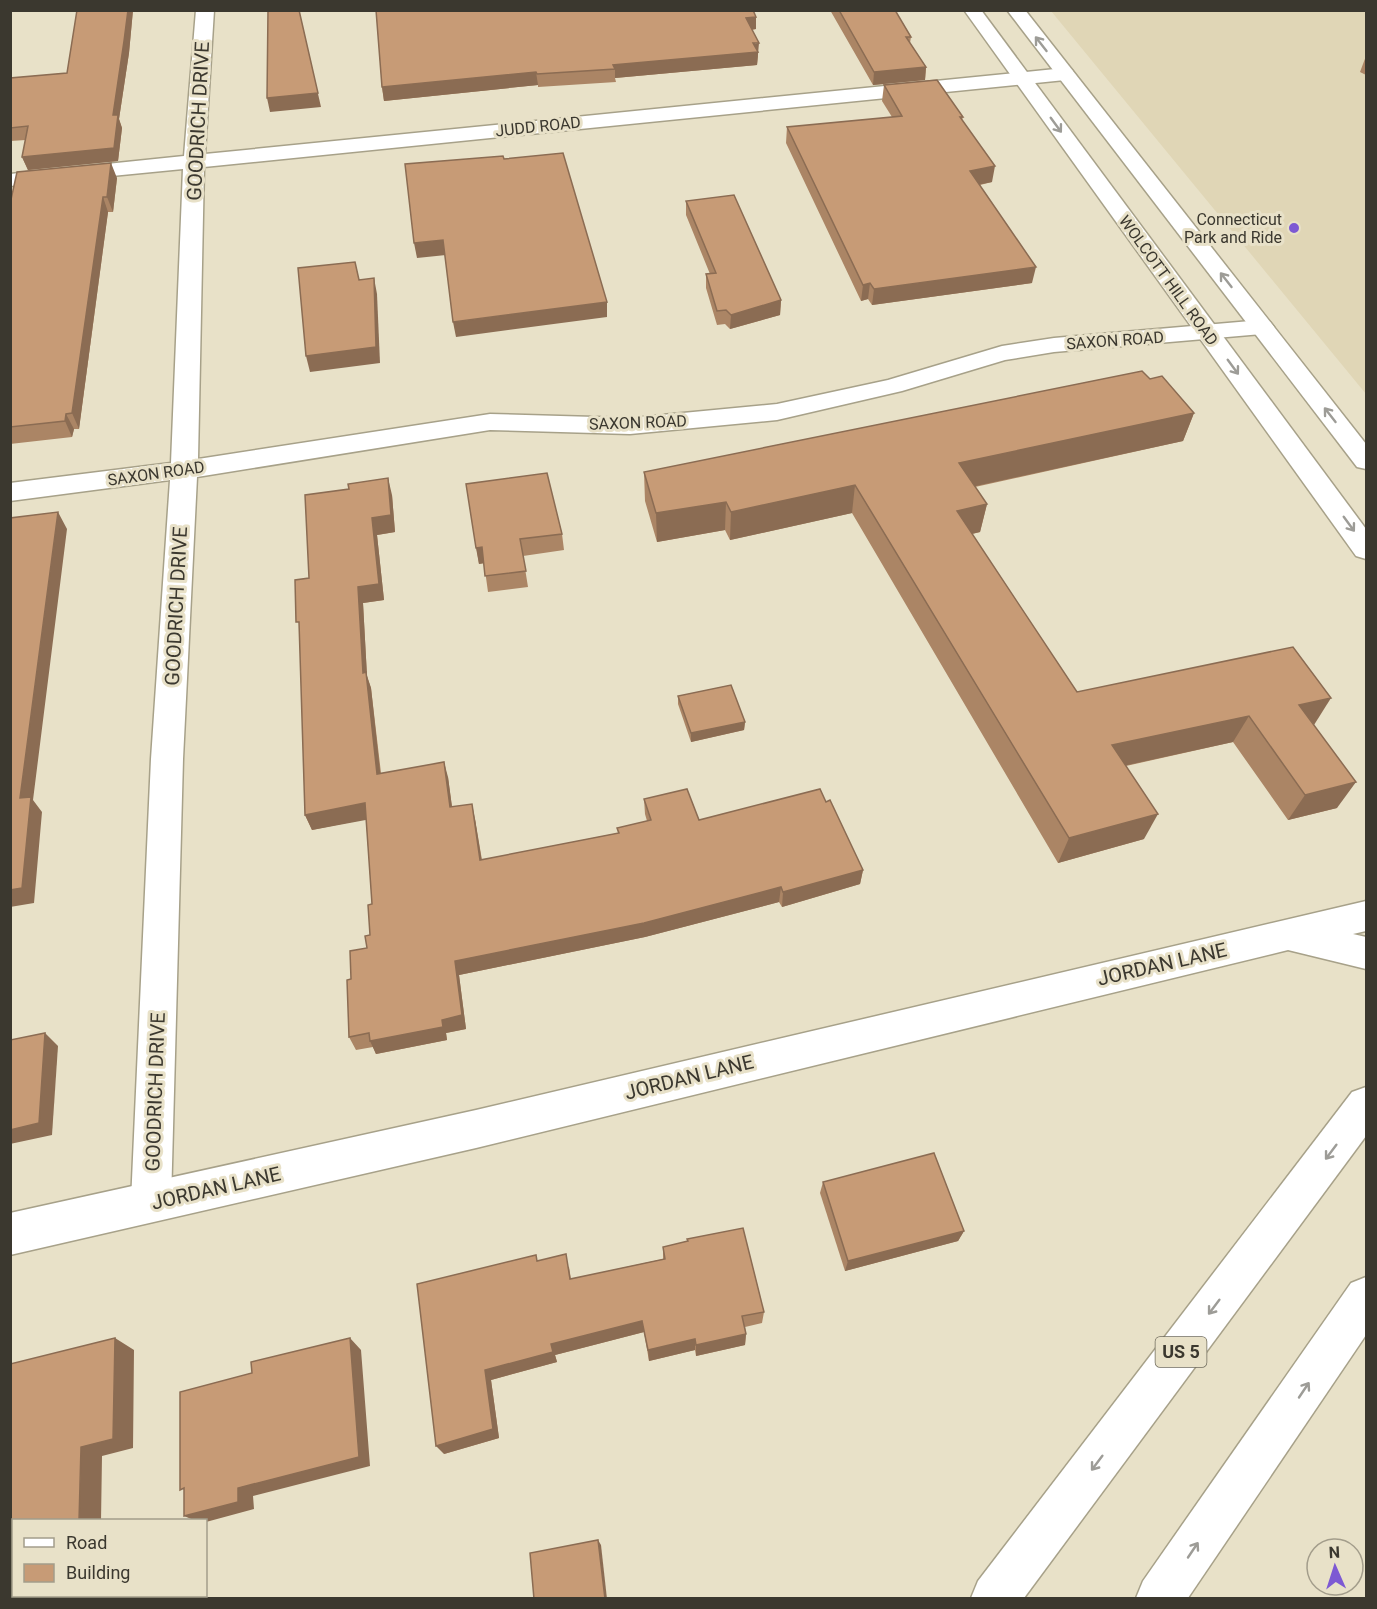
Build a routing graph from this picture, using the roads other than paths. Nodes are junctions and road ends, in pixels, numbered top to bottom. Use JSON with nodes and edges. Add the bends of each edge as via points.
{"nodes":[{"id":1,"x":205,"y":10,"type":"edge"},
{"id":2,"x":972,"y":10,"type":"edge"},
{"id":3,"x":1015,"y":10,"type":"edge"},
{"id":4,"x":1065,"y":74,"type":"junction"},
{"id":5,"x":1022,"y":78,"type":"junction"},
{"id":6,"x":194,"y":161,"type":"junction"},
{"id":7,"x":10,"y":180,"type":"edge"},
{"id":8,"x":1262,"y":327,"type":"junction"},
{"id":9,"x":1208,"y":333,"type":"junction"},
{"id":10,"x":1366,"y":461,"type":"edge"},
{"id":11,"x":184,"y":470,"type":"junction"},
{"id":12,"x":10,"y":492,"type":"edge"},
{"id":13,"x":1366,"y":549,"type":"edge"},
{"id":14,"x":1366,"y":916,"type":"edge"},
{"id":15,"x":1284,"y":935,"type":"junction"},
{"id":16,"x":1366,"y":952,"type":"edge"},
{"id":17,"x":1366,"y":1105,"type":"edge"},
{"id":18,"x":151,"y":1202,"type":"junction"},
{"id":19,"x":10,"y":1234,"type":"edge"},
{"id":20,"x":1366,"y":1298,"type":"edge"},
{"id":21,"x":994,"y":1599,"type":"edge"},
{"id":22,"x":1160,"y":1599,"type":"edge"}],
"edges":[{"from":1,"to":6,"type":"main road","name":"GOODRICH DRIVE"},
{"from":2,"to":5,"type":"main road","name":"WOLCOTT HILL ROAD"},
{"from":4,"to":3,"type":"main road","one_way":true},
{"from":4,"to":5,"type":"main road","name":"JUDD ROAD"},
{"from":8,"to":4,"type":"main road","one_way":true},
{"from":5,"to":6,"type":"main road","name":"JUDD ROAD"},
{"from":5,"to":9,"type":"main road","name":"WOLCOTT HILL ROAD","one_way":true},
{"from":6,"to":7,"type":"main road","name":"JUDD ROAD"},
{"from":6,"to":11,"type":"main road","name":"GOODRICH DRIVE"},
{"from":8,"to":9,"type":"main road","name":"SAXON ROAD"},
{"from":10,"to":8,"type":"main road","one_way":true},
{"from":9,"to":11,"type":"main road","name":"SAXON ROAD","via":[[1002,353],[893,386],[777,412],[630,426],[490,423]]},
{"from":9,"to":13,"type":"main road","name":"WOLCOTT HILL ROAD","one_way":true},
{"from":11,"to":12,"type":"main road","name":"SAXON ROAD"},
{"from":11,"to":18,"type":"main road","name":"GOODRICH DRIVE","via":[[167,759]]},
{"from":14,"to":15,"type":"main road","name":"JORDAN LANE"},
{"from":15,"to":16,"type":"main road"},
{"from":15,"to":18,"type":"main road","name":"JORDAN LANE","via":[[476,1129]]},
{"from":17,"to":21,"type":"main road","number":"US 5","one_way":true},
{"from":18,"to":19,"type":"main road","name":"JORDAN LANE"},
{"from":22,"to":20,"type":"main road","one_way":true}]}
